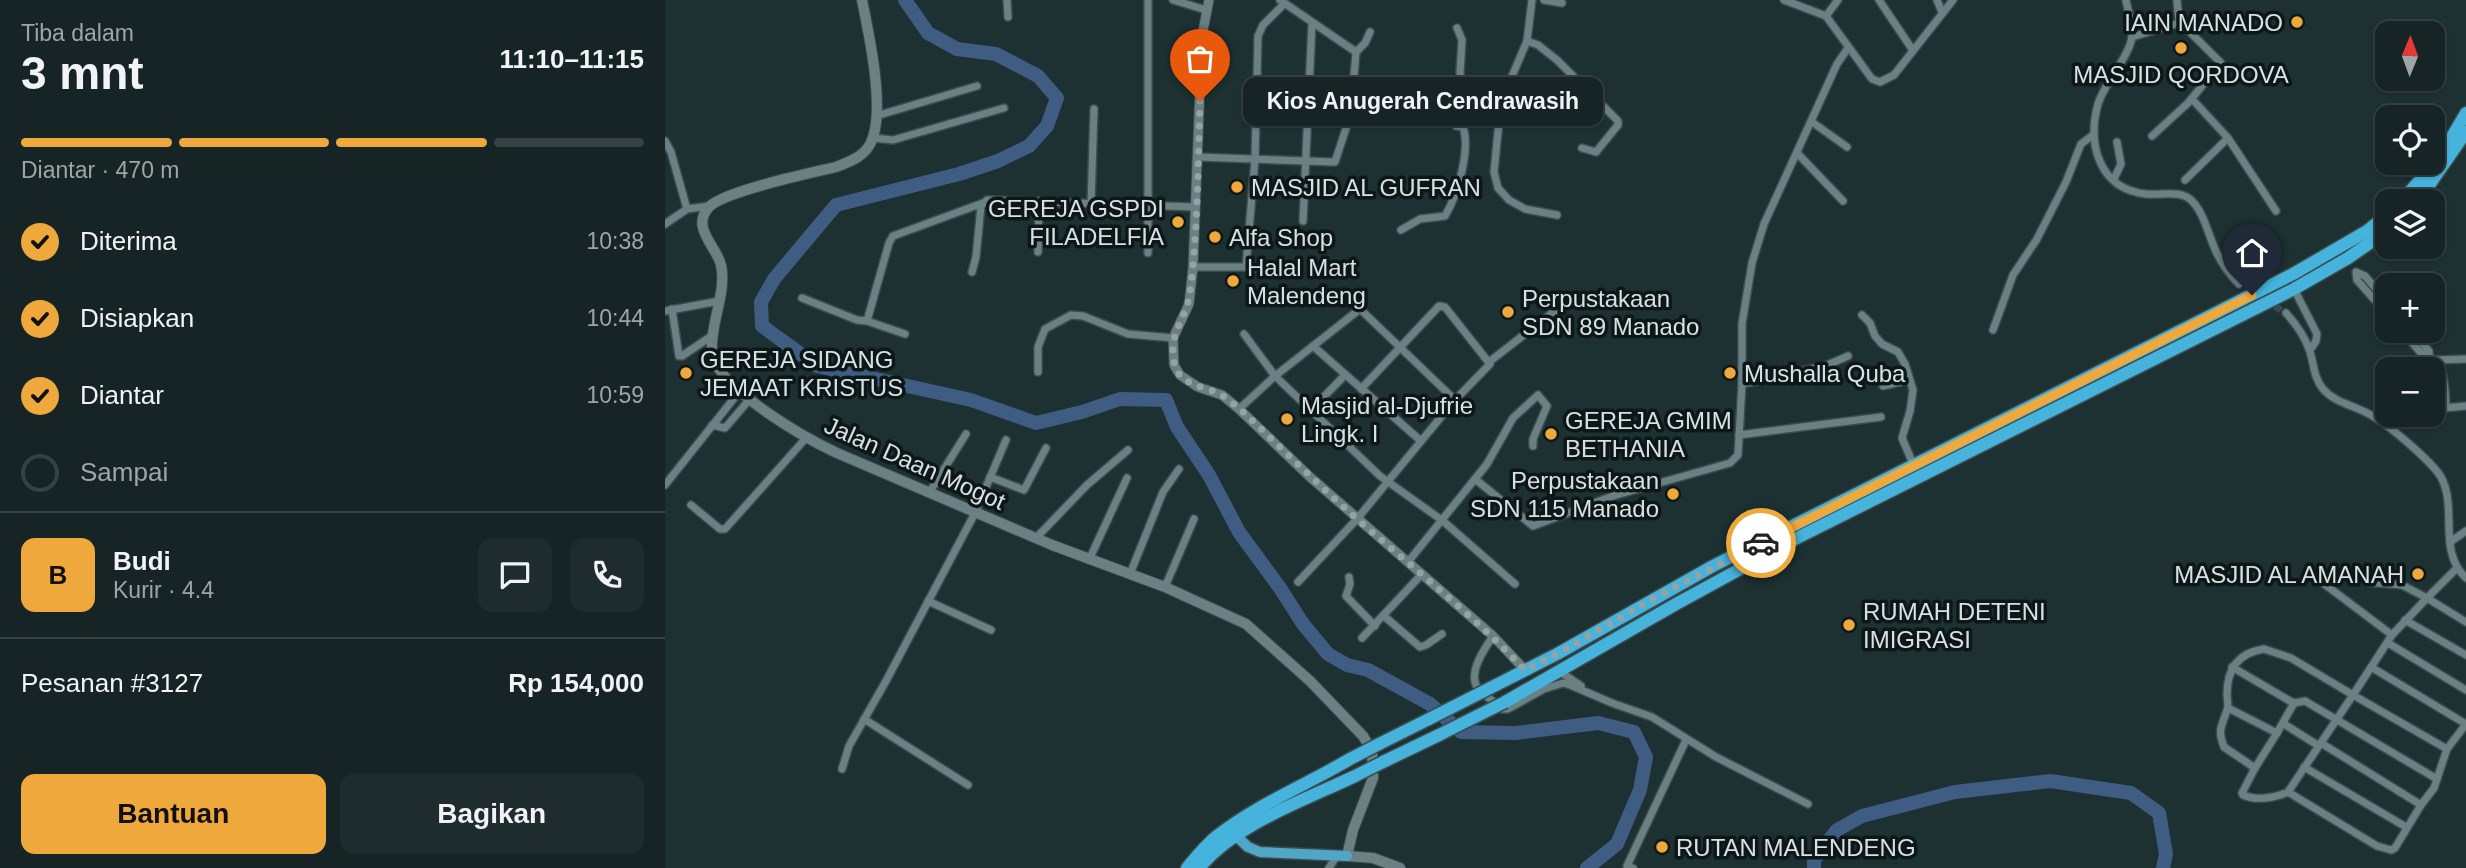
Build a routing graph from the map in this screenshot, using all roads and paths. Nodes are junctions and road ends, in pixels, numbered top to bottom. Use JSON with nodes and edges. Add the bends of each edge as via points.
{"nodes":[{"id":1,"x":862,"y":0,"type":"edge"},
{"id":2,"x":1007,"y":0,"type":"edge"},
{"id":3,"x":1149,"y":0,"type":"edge"},
{"id":4,"x":1173,"y":0,"type":"edge"},
{"id":5,"x":1209,"y":0,"type":"edge"},
{"id":6,"x":1532,"y":0,"type":"edge"},
{"id":7,"x":1544,"y":0,"type":"edge"},
{"id":8,"x":1785,"y":0,"type":"edge"},
{"id":9,"x":1838,"y":0,"type":"edge"},
{"id":10,"x":1879,"y":0,"type":"edge"},
{"id":11,"x":1937,"y":0,"type":"edge"},
{"id":12,"x":1953,"y":0,"type":"edge"},
{"id":13,"x":2126,"y":0,"type":"edge"},
{"id":14,"x":2177,"y":0,"type":"edge"},
{"id":15,"x":1282,"y":2,"type":"edge"},
{"id":16,"x":1562,"y":3,"type":"dead end"},
{"id":17,"x":1206,"y":10,"type":"junction"},
{"id":18,"x":1942,"y":12,"type":"junction"},
{"id":19,"x":1826,"y":16,"type":"junction"},
{"id":20,"x":1008,"y":17,"type":"dead end"},
{"id":21,"x":1313,"y":23,"type":"junction"},
{"id":22,"x":2183,"y":25,"type":"junction"},
{"id":23,"x":1457,"y":28,"type":"dead end"},
{"id":24,"x":1370,"y":32,"type":"dead end"},
{"id":25,"x":2132,"y":37,"type":"junction"},
{"id":26,"x":1527,"y":41,"type":"junction"},
{"id":27,"x":1848,"y":48,"type":"junction"},
{"id":28,"x":1913,"y":49,"type":"junction"},
{"id":29,"x":1356,"y":52,"type":"junction"},
{"id":30,"x":977,"y":86,"type":"dead end"},
{"id":31,"x":2192,"y":99,"type":"junction"},
{"id":32,"x":1465,"y":107,"type":"junction"},
{"id":33,"x":1004,"y":108,"type":"dead end"},
{"id":34,"x":1094,"y":109,"type":"dead end"},
{"id":35,"x":1499,"y":113,"type":"junction"},
{"id":36,"x":2466,"y":113,"type":"edge"},
{"id":37,"x":876,"y":116,"type":"junction"},
{"id":38,"x":1812,"y":122,"type":"junction"},
{"id":39,"x":2466,"y":132,"type":"edge"},
{"id":40,"x":2093,"y":135,"type":"junction"},
{"id":41,"x":2152,"y":136,"type":"dead end"},
{"id":42,"x":873,"y":138,"type":"junction"},
{"id":43,"x":2228,"y":138,"type":"junction"},
{"id":44,"x":665,"y":141,"type":"edge"},
{"id":45,"x":2116,"y":142,"type":"dead end"},
{"id":46,"x":1847,"y":146,"type":"dead end"},
{"id":47,"x":1582,"y":148,"type":"dead end"},
{"id":48,"x":1798,"y":154,"type":"junction"},
{"id":49,"x":1198,"y":157,"type":"junction"},
{"id":50,"x":1255,"y":159,"type":"junction"},
{"id":51,"x":1306,"y":160,"type":"junction"},
{"id":52,"x":2114,"y":179,"type":"junction"},
{"id":53,"x":2185,"y":180,"type":"dead end"},
{"id":54,"x":2412,"y":189,"type":"edge"},
{"id":55,"x":2427,"y":189,"type":"edge"},
{"id":56,"x":1039,"y":201,"type":"junction"},
{"id":57,"x":1843,"y":201,"type":"dead end"},
{"id":58,"x":984,"y":202,"type":"junction"},
{"id":59,"x":1091,"y":204,"type":"junction"},
{"id":60,"x":1148,"y":205,"type":"junction"},
{"id":61,"x":709,"y":206,"type":"junction"},
{"id":62,"x":1196,"y":207,"type":"junction"},
{"id":63,"x":687,"y":209,"type":"junction"},
{"id":64,"x":2276,"y":211,"type":"dead end"},
{"id":65,"x":1557,"y":215,"type":"dead end"},
{"id":66,"x":1303,"y":221,"type":"dead end"},
{"id":67,"x":665,"y":224,"type":"edge"},
{"id":68,"x":2375,"y":225,"type":"edge"},
{"id":69,"x":1401,"y":230,"type":"dead end"},
{"id":70,"x":2375,"y":239,"type":"edge"},
{"id":71,"x":1038,"y":252,"type":"dead end"},
{"id":72,"x":1148,"y":253,"type":"dead end"},
{"id":73,"x":2345,"y":260,"type":"junction"},
{"id":74,"x":1193,"y":267,"type":"junction"},
{"id":75,"x":1246,"y":267,"type":"junction"},
{"id":76,"x":1285,"y":271,"type":"dead end"},
{"id":77,"x":972,"y":272,"type":"dead end"},
{"id":78,"x":2356,"y":272,"type":"junction"},
{"id":79,"x":2239,"y":284,"type":"dead end"},
{"id":80,"x":2375,"y":288,"type":"edge"},
{"id":81,"x":2294,"y":289,"type":"junction"},
{"id":82,"x":802,"y":298,"type":"dead end"},
{"id":83,"x":2375,"y":300,"type":"edge"},
{"id":84,"x":719,"y":301,"type":"junction"},
{"id":85,"x":1561,"y":306,"type":"dead end"},
{"id":86,"x":669,"y":310,"type":"edge"},
{"id":87,"x":2286,"y":313,"type":"tunnel mouth"},
{"id":88,"x":1862,"y":315,"type":"dead end"},
{"id":89,"x":867,"y":321,"type":"junction"},
{"id":90,"x":1993,"y":331,"type":"dead end"},
{"id":91,"x":905,"y":334,"type":"dead end"},
{"id":92,"x":1244,"y":334,"type":"dead end"},
{"id":93,"x":713,"y":335,"type":"junction"},
{"id":94,"x":1173,"y":338,"type":"junction"},
{"id":95,"x":2412,"y":343,"type":"edge"},
{"id":96,"x":1313,"y":346,"type":"junction"},
{"id":97,"x":1401,"y":348,"type":"junction"},
{"id":98,"x":2310,"y":350,"type":"junction"},
{"id":99,"x":1848,"y":356,"type":"dead end"},
{"id":100,"x":2431,"y":357,"type":"edge"},
{"id":101,"x":2445,"y":358,"type":"edge"},
{"id":102,"x":2466,"y":359,"type":"edge"},
{"id":103,"x":1489,"y":362,"type":"junction"},
{"id":104,"x":1038,"y":372,"type":"dead end"},
{"id":105,"x":1345,"y":375,"type":"junction"},
{"id":106,"x":1275,"y":376,"type":"junction"},
{"id":107,"x":1909,"y":380,"type":"junction"},
{"id":108,"x":1742,"y":384,"type":"junction"},
{"id":109,"x":1883,"y":386,"type":"dead end"},
{"id":110,"x":1361,"y":389,"type":"junction"},
{"id":111,"x":740,"y":392,"type":"junction"},
{"id":112,"x":2445,"y":393,"type":"edge"},
{"id":113,"x":750,"y":399,"type":"junction"},
{"id":114,"x":1455,"y":400,"type":"junction"},
{"id":115,"x":2466,"y":406,"type":"edge"},
{"id":116,"x":2446,"y":407,"type":"joint"},
{"id":117,"x":1239,"y":409,"type":"junction"},
{"id":118,"x":1310,"y":411,"type":"junction"},
{"id":119,"x":2373,"y":416,"type":"joint"},
{"id":120,"x":1881,"y":418,"type":"dead end"},
{"id":121,"x":712,"y":425,"type":"junction"},
{"id":122,"x":966,"y":434,"type":"dead end"},
{"id":123,"x":1739,"y":435,"type":"junction"},
{"id":124,"x":806,"y":438,"type":"junction"},
{"id":125,"x":1006,"y":440,"type":"dead end"},
{"id":126,"x":1421,"y":442,"type":"junction"},
{"id":127,"x":1533,"y":446,"type":"dead end"},
{"id":128,"x":1045,"y":448,"type":"dead end"},
{"id":129,"x":1128,"y":450,"type":"dead end"},
{"id":130,"x":1914,"y":467,"type":"junction"},
{"id":131,"x":1179,"y":469,"type":"dead end"},
{"id":132,"x":990,"y":477,"type":"junction"},
{"id":133,"x":1128,"y":478,"type":"dead end"},
{"id":134,"x":1475,"y":479,"type":"junction"},
{"id":135,"x":1388,"y":481,"type":"junction"},
{"id":136,"x":665,"y":485,"type":"edge"},
{"id":137,"x":1875,"y":493,"type":"junction"},
{"id":138,"x":929,"y":494,"type":"junction"},
{"id":139,"x":691,"y":505,"type":"dead end"},
{"id":140,"x":975,"y":513,"type":"junction"},
{"id":141,"x":1194,"y":519,"type":"dead end"},
{"id":142,"x":1357,"y":519,"type":"junction"},
{"id":143,"x":1443,"y":521,"type":"junction"},
{"id":144,"x":2466,"y":531,"type":"edge"},
{"id":145,"x":1036,"y":538,"type":"junction"},
{"id":146,"x":2450,"y":542,"type":"junction"},
{"id":147,"x":1089,"y":560,"type":"junction"},
{"id":148,"x":1408,"y":562,"type":"junction"},
{"id":149,"x":2455,"y":570,"type":"junction"},
{"id":150,"x":1130,"y":574,"type":"junction"},
{"id":151,"x":1422,"y":574,"type":"junction"},
{"id":152,"x":1349,"y":577,"type":"dead end"},
{"id":153,"x":2466,"y":578,"type":"edge"},
{"id":154,"x":1298,"y":582,"type":"dead end"},
{"id":155,"x":2367,"y":582,"type":"dead end"},
{"id":156,"x":2323,"y":583,"type":"dead end"},
{"id":157,"x":1515,"y":584,"type":"dead end"},
{"id":158,"x":1165,"y":587,"type":"junction"},
{"id":159,"x":2427,"y":598,"type":"junction"},
{"id":160,"x":928,"y":601,"type":"junction"},
{"id":161,"x":1384,"y":616,"type":"junction"},
{"id":162,"x":2405,"y":620,"type":"junction"},
{"id":163,"x":2466,"y":622,"type":"edge"},
{"id":164,"x":1375,"y":626,"type":"junction"},
{"id":165,"x":991,"y":630,"type":"dead end"},
{"id":166,"x":1442,"y":634,"type":"dead end"},
{"id":167,"x":1493,"y":636,"type":"junction"},
{"id":168,"x":1362,"y":638,"type":"dead end"},
{"id":169,"x":2390,"y":639,"type":"junction"},
{"id":170,"x":2466,"y":655,"type":"edge"},
{"id":171,"x":2232,"y":667,"type":"junction"},
{"id":172,"x":2371,"y":667,"type":"junction"},
{"id":173,"x":1525,"y":670,"type":"junction"},
{"id":174,"x":1559,"y":670,"type":"junction"},
{"id":175,"x":2466,"y":690,"type":"edge"},
{"id":176,"x":2353,"y":695,"type":"junction"},
{"id":177,"x":1597,"y":696,"type":"junction"},
{"id":178,"x":2294,"y":703,"type":"junction"},
{"id":179,"x":2228,"y":708,"type":"junction"},
{"id":180,"x":2337,"y":718,"type":"junction"},
{"id":181,"x":865,"y":719,"type":"junction"},
{"id":182,"x":2284,"y":724,"type":"junction"},
{"id":183,"x":2466,"y":724,"type":"edge"},
{"id":184,"x":2277,"y":733,"type":"junction"},
{"id":185,"x":1686,"y":740,"type":"junction"},
{"id":186,"x":2320,"y":744,"type":"junction"},
{"id":187,"x":2447,"y":749,"type":"junction"},
{"id":188,"x":2304,"y":767,"type":"junction"},
{"id":189,"x":2255,"y":768,"type":"junction"},
{"id":190,"x":842,"y":769,"type":"dead end"},
{"id":191,"x":2437,"y":779,"type":"junction"},
{"id":192,"x":968,"y":785,"type":"dead end"},
{"id":193,"x":2288,"y":792,"type":"junction"},
{"id":194,"x":1808,"y":804,"type":"dead end"},
{"id":195,"x":2421,"y":804,"type":"junction"},
{"id":196,"x":2406,"y":827,"type":"junction"},
{"id":197,"x":1353,"y":830,"type":"junction"},
{"id":198,"x":1232,"y":832,"type":"junction"},
{"id":199,"x":1341,"y":857,"type":"junction"},
{"id":200,"x":1373,"y":858,"type":"junction"},
{"id":201,"x":1629,"y":867,"type":"edge"},
{"id":202,"x":1187,"y":868,"type":"edge"},
{"id":203,"x":1199,"y":868,"type":"edge"},
{"id":204,"x":1329,"y":868,"type":"edge"},
{"id":205,"x":1400,"y":868,"type":"edge"}],
"edges":[{"from":1,"to":37,"type":"main road"},
{"from":2,"to":20,"type":"street"},
{"from":3,"to":60,"type":"street"},
{"from":4,"to":17,"type":"street"},
{"from":5,"to":17,"type":"street"},
{"from":6,"to":26,"type":"street"},
{"from":7,"to":16,"type":"street"},
{"from":8,"to":19,"type":"street"},
{"from":9,"to":19,"type":"street"},
{"from":10,"to":28,"type":"street"},
{"from":11,"to":18,"type":"street"},
{"from":12,"to":18,"type":"street"},
{"from":13,"to":25,"type":"street"},
{"from":14,"to":22,"type":"street"},
{"from":15,"to":21,"type":"street"},
{"from":15,"to":50,"type":"street","via":[[1258,36]]},
{"from":17,"to":49,"type":"street"},
{"from":18,"to":28,"type":"street"},
{"from":19,"to":27,"type":"street"},
{"from":21,"to":29,"type":"street"},
{"from":21,"to":51,"type":"street"},
{"from":22,"to":25,"type":"street"},
{"from":22,"to":31,"type":"street","via":[[2221,63]]},
{"from":23,"to":32,"type":"street","via":[[1462,40]]},
{"from":24,"to":29,"type":"street"},
{"from":25,"to":40,"type":"street","via":[[2099,100]]},
{"from":26,"to":35,"type":"street"},
{"from":26,"to":47,"type":"street","via":[[1557,60],[1618,121],[1596,152]]},
{"from":27,"to":28,"type":"street","via":[[1872,79],[1880,82],[1894,75]]},
{"from":27,"to":38,"type":"street"},
{"from":29,"to":51,"type":"street","via":[[1351,113],[1337,161]]},
{"from":30,"to":37,"type":"street"},
{"from":31,"to":41,"type":"street"},
{"from":31,"to":43,"type":"street"},
{"from":32,"to":35,"type":"street"},
{"from":32,"to":69,"type":"street","via":[[1456,122],[1466,134],[1454,201],[1445,216],[1420,219]]},
{"from":33,"to":42,"type":"street","via":[[893,140]]},
{"from":34,"to":59,"type":"street"},
{"from":35,"to":65,"type":"street","via":[[1494,163],[1499,188],[1525,209]]},
{"from":36,"to":54,"type":"highway","via":[[2440,157]]},
{"from":37,"to":42,"type":"main road"},
{"from":38,"to":46,"type":"street"},
{"from":38,"to":48,"type":"street"},
{"from":39,"to":55,"type":"highway"},
{"from":40,"to":52,"type":"street","via":[[2098,158]]},
{"from":40,"to":90,"type":"street","via":[[2081,144],[2037,239],[2013,275]]},
{"from":42,"to":61,"type":"main road","via":[[851,161]]},
{"from":43,"to":53,"type":"street"},
{"from":43,"to":64,"type":"street"},
{"from":44,"to":63,"type":"street"},
{"from":45,"to":52,"type":"street","via":[[2121,164]]},
{"from":48,"to":57,"type":"street"},
{"from":48,"to":108,"type":"street","via":[[1764,224],[1752,263],[1743,314]]},
{"from":49,"to":50,"type":"street"},
{"from":49,"to":62,"type":"street"},
{"from":50,"to":51,"type":"street"},
{"from":50,"to":75,"type":"street"},
{"from":51,"to":66,"type":"street"},
{"from":52,"to":79,"type":"street","via":[[2141,194],[2189,197],[2199,209],[2224,267]]},
{"from":56,"to":58,"type":"street"},
{"from":56,"to":59,"type":"street"},
{"from":56,"to":71,"type":"street"},
{"from":58,"to":77,"type":"street"},
{"from":58,"to":89,"type":"street","via":[[893,236]]},
{"from":59,"to":60,"type":"street"},
{"from":60,"to":62,"type":"street"},
{"from":60,"to":72,"type":"street"},
{"from":61,"to":63,"type":"street"},
{"from":61,"to":84,"type":"main road","name":"Jalan Daan Mogot","via":[[702,227],[721,265]]},
{"from":62,"to":74,"type":"street"},
{"from":63,"to":67,"type":"street"},
{"from":68,"to":130,"type":"highway","via":[[2293,274]]},
{"from":70,"to":73,"type":"highway"},
{"from":73,"to":78,"type":"street"},
{"from":73,"to":81,"type":"highway"},
{"from":74,"to":75,"type":"street"},
{"from":74,"to":94,"type":"street","via":[[1189,304]]},
{"from":75,"to":76,"type":"street"},
{"from":78,"to":80,"type":"street"},
{"from":78,"to":83,"type":"street","via":[[2357,280]]},
{"from":81,"to":98,"type":"street","via":[[2318,337]]},
{"from":81,"to":137,"type":"highway"},
{"from":82,"to":89,"type":"street"},
{"from":84,"to":86,"type":"street"},
{"from":84,"to":93,"type":"main road","name":"Jalan Daan Mogot"},
{"from":85,"to":103,"type":"street"},
{"from":86,"to":93,"type":"street","via":[[679,356]]},
{"from":87,"to":98,"type":"street"},
{"from":88,"to":107,"type":"street","via":[[1882,344],[1901,356]]},
{"from":89,"to":91,"type":"street"},
{"from":92,"to":106,"type":"street"},
{"from":93,"to":111,"type":"main road","name":"Jalan Daan Mogot","via":[[715,362]]},
{"from":94,"to":104,"type":"street","via":[[1128,334],[1071,315],[1045,329],[1038,348]]},
{"from":94,"to":117,"type":"street","via":[[1174,365],[1180,375],[1222,395]]},
{"from":95,"to":100,"type":"street"},
{"from":96,"to":97,"type":"street","via":[[1360,309]]},
{"from":96,"to":105,"type":"street"},
{"from":96,"to":106,"type":"street"},
{"from":97,"to":103,"type":"street","via":[[1441,306]]},
{"from":97,"to":110,"type":"street"},
{"from":97,"to":114,"type":"street"},
{"from":98,"to":119,"type":"street","via":[[2316,377],[2325,391]]},
{"from":99,"to":108,"type":"street","via":[[1825,366]]},
{"from":101,"to":102,"type":"street"},
{"from":103,"to":114,"type":"street"},
{"from":105,"to":110,"type":"street"},
{"from":105,"to":118,"type":"street"},
{"from":106,"to":117,"type":"street"},
{"from":106,"to":118,"type":"street"},
{"from":107,"to":109,"type":"street"},
{"from":107,"to":130,"type":"street","via":[[1912,399],[1902,438]]},
{"from":108,"to":123,"type":"street"},
{"from":110,"to":126,"type":"street"},
{"from":111,"to":113,"type":"main road","name":"Jalan Daan Mogot"},
{"from":111,"to":121,"type":"street"},
{"from":112,"to":116,"type":"street"},
{"from":113,"to":121,"type":"street","via":[[725,428]]},
{"from":113,"to":124,"type":"main road","name":"Jalan Daan Mogot"},
{"from":114,"to":126,"type":"street"},
{"from":115,"to":116,"type":"street"},
{"from":117,"to":142,"type":"street"},
{"from":118,"to":135,"type":"street"},
{"from":119,"to":146,"type":"street","via":[[2439,474]]},
{"from":120,"to":123,"type":"street"},
{"from":121,"to":136,"type":"street"},
{"from":122,"to":138,"type":"street"},
{"from":123,"to":134,"type":"street","via":[[1738,455],[1730,463],[1613,496],[1533,526]]},
{"from":124,"to":138,"type":"main road","name":"Jalan Daan Mogot"},
{"from":124,"to":139,"type":"street","via":[[726,529]]},
{"from":125,"to":132,"type":"street"},
{"from":126,"to":135,"type":"street"},
{"from":127,"to":134,"type":"street","via":[[1547,406],[1538,395],[1513,418]]},
{"from":128,"to":132,"type":"street","via":[[1024,490]]},
{"from":129,"to":145,"type":"street"},
{"from":130,"to":137,"type":"highway"},
{"from":131,"to":150,"type":"street","via":[[1163,492]]},
{"from":132,"to":140,"type":"street"},
{"from":133,"to":147,"type":"street"},
{"from":134,"to":143,"type":"street"},
{"from":135,"to":142,"type":"street"},
{"from":135,"to":143,"type":"street"},
{"from":137,"to":173,"type":"highway","via":[[1702,572]]},
{"from":137,"to":174,"type":"highway"},
{"from":138,"to":140,"type":"main road","name":"Jalan Daan Mogot"},
{"from":140,"to":145,"type":"main road","name":"Jalan Daan Mogot"},
{"from":140,"to":160,"type":"street"},
{"from":141,"to":158,"type":"street"},
{"from":142,"to":148,"type":"street"},
{"from":142,"to":154,"type":"street"},
{"from":143,"to":148,"type":"street"},
{"from":143,"to":157,"type":"street"},
{"from":144,"to":146,"type":"street"},
{"from":145,"to":147,"type":"main road","name":"Jalan Daan Mogot"},
{"from":146,"to":149,"type":"street"},
{"from":147,"to":150,"type":"main road","name":"Jalan Daan Mogot"},
{"from":148,"to":151,"type":"street"},
{"from":149,"to":153,"type":"street"},
{"from":149,"to":159,"type":"street"},
{"from":150,"to":158,"type":"main road","name":"Jalan Daan Mogot"},
{"from":151,"to":161,"type":"street"},
{"from":151,"to":167,"type":"street"},
{"from":152,"to":164,"type":"street","via":[[1346,596]]},
{"from":155,"to":159,"type":"street","via":[[2402,584]]},
{"from":156,"to":169,"type":"street"},
{"from":158,"to":197,"type":"main road","name":"Jalan Daan Mogot","via":[[1246,624],[1310,681],[1367,742],[1374,758],[1373,778]]},
{"from":159,"to":162,"type":"street"},
{"from":159,"to":163,"type":"street"},
{"from":160,"to":165,"type":"street"},
{"from":160,"to":181,"type":"street"},
{"from":161,"to":164,"type":"street"},
{"from":161,"to":166,"type":"street","via":[[1420,647]]},
{"from":162,"to":169,"type":"street"},
{"from":162,"to":170,"type":"street"},
{"from":164,"to":168,"type":"street"},
{"from":167,"to":173,"type":"street"},
{"from":167,"to":177,"type":"street","via":[[1475,678],[1478,688],[1502,709],[1563,684]]},
{"from":169,"to":172,"type":"street"},
{"from":169,"to":175,"type":"street"},
{"from":171,"to":176,"type":"street","via":[[2255,650],[2277,652]]},
{"from":171,"to":178,"type":"street"},
{"from":171,"to":179,"type":"street"},
{"from":172,"to":176,"type":"street"},
{"from":172,"to":183,"type":"street"},
{"from":173,"to":198,"type":"highway","bridge":true,"via":[[1266,803]]},
{"from":174,"to":177,"type":"street"},
{"from":174,"to":198,"type":"highway","bridge":true,"via":[[1505,702]]},
{"from":176,"to":180,"type":"street"},
{"from":176,"to":187,"type":"street"},
{"from":177,"to":185,"type":"street","via":[[1652,716]]},
{"from":178,"to":180,"type":"street","via":[[2305,701]]},
{"from":178,"to":182,"type":"street"},
{"from":179,"to":184,"type":"street"},
{"from":179,"to":189,"type":"street","via":[[2220,726],[2224,747]]},
{"from":180,"to":186,"type":"street"},
{"from":180,"to":191,"type":"street"},
{"from":181,"to":190,"type":"street"},
{"from":181,"to":192,"type":"street"},
{"from":182,"to":184,"type":"street"},
{"from":182,"to":186,"type":"street"},
{"from":183,"to":187,"type":"street"},
{"from":184,"to":189,"type":"street"},
{"from":185,"to":194,"type":"street"},
{"from":185,"to":201,"type":"street"},
{"from":186,"to":188,"type":"street"},
{"from":186,"to":195,"type":"street"},
{"from":187,"to":191,"type":"street"},
{"from":188,"to":193,"type":"street"},
{"from":188,"to":196,"type":"street"},
{"from":189,"to":193,"type":"street","via":[[2243,795],[2258,799]]},
{"from":191,"to":195,"type":"street"},
{"from":193,"to":196,"type":"street","via":[[2386,850],[2395,848]]},
{"from":195,"to":196,"type":"street"},
{"from":197,"to":199,"type":"main road","name":"Jalan Daan Mogot"},
{"from":197,"to":200,"type":"main road","via":[[1359,850]]},
{"from":198,"to":199,"type":"main road","via":[[1259,852]]},
{"from":198,"to":202,"type":"highway","via":[[1215,838]]},
{"from":198,"to":203,"type":"highway"},
{"from":199,"to":200,"type":"main road"},
{"from":199,"to":204,"type":"street"},
{"from":200,"to":205,"type":"main road"}]}
